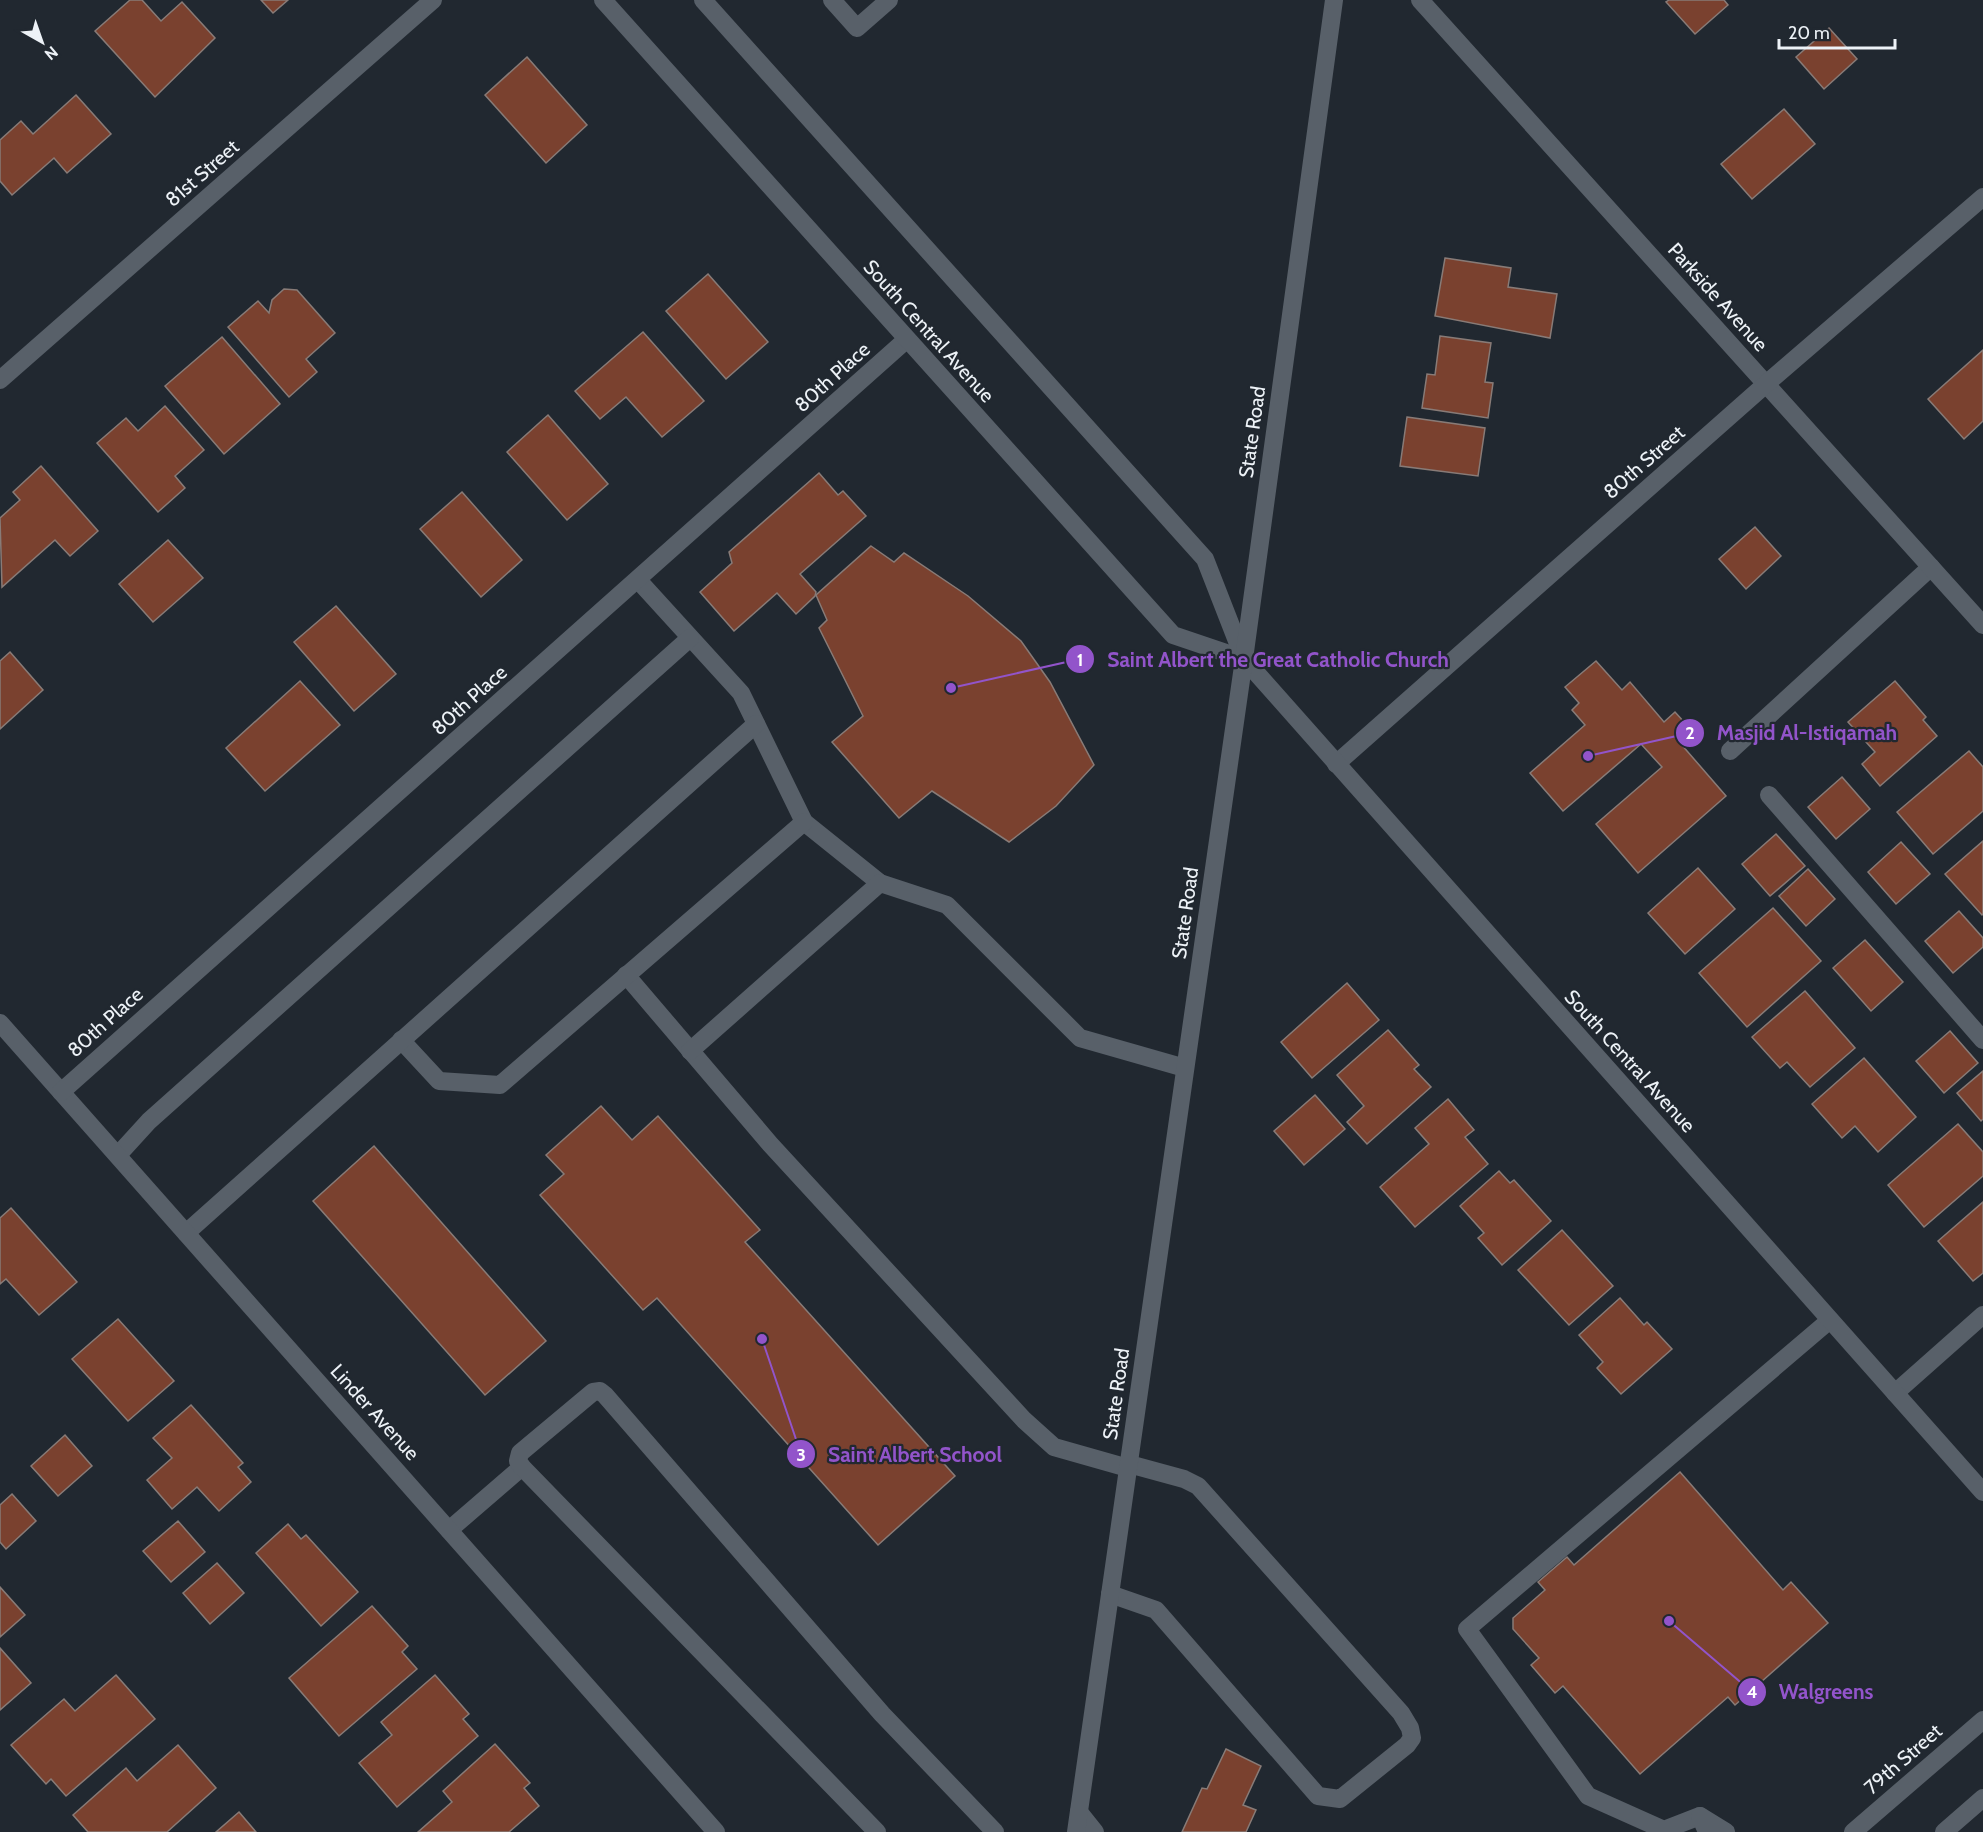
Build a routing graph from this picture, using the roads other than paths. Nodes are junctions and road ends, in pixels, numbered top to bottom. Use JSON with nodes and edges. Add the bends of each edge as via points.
{"nodes":[{"id":1,"x":433,"y":0,"type":"edge"},
{"id":2,"x":603,"y":0,"type":"edge"},
{"id":3,"x":703,"y":0,"type":"edge"},
{"id":4,"x":832,"y":0,"type":"edge"},
{"id":5,"x":889,"y":0,"type":"edge"},
{"id":6,"x":1334,"y":0,"type":"edge"},
{"id":7,"x":1420,"y":0,"type":"edge"},
{"id":8,"x":1983,"y":197,"type":"edge"},
{"id":9,"x":906,"y":340,"type":"junction"},
{"id":10,"x":0,"y":380,"type":"edge"},
{"id":11,"x":1766,"y":384,"type":"junction"},
{"id":12,"x":1931,"y":567,"type":"junction"},
{"id":13,"x":638,"y":580,"type":"junction"},
{"id":14,"x":1983,"y":625,"type":"edge"},
{"id":15,"x":690,"y":638,"type":"junction"},
{"id":16,"x":1244,"y":659,"type":"junction"},
{"id":17,"x":756,"y":724,"type":"junction"},
{"id":18,"x":1730,"y":751,"type":"dead end"},
{"id":19,"x":1336,"y":764,"type":"junction"},
{"id":20,"x":1769,"y":795,"type":"dead end"},
{"id":21,"x":804,"y":822,"type":"junction"},
{"id":22,"x":880,"y":882,"type":"junction"},
{"id":23,"x":626,"y":975,"type":"junction"},
{"id":24,"x":0,"y":1023,"type":"edge"},
{"id":25,"x":401,"y":1040,"type":"junction"},
{"id":26,"x":1983,"y":1040,"type":"edge"},
{"id":27,"x":690,"y":1051,"type":"junction"},
{"id":28,"x":1185,"y":1068,"type":"junction"},
{"id":29,"x":61,"y":1092,"type":"junction"},
{"id":30,"x":118,"y":1155,"type":"junction"},
{"id":31,"x":186,"y":1233,"type":"junction"},
{"id":32,"x":1983,"y":1315,"type":"edge"},
{"id":33,"x":1830,"y":1320,"type":"junction"},
{"id":34,"x":1895,"y":1393,"type":"junction"},
{"id":35,"x":1129,"y":1466,"type":"junction"},
{"id":36,"x":522,"y":1467,"type":"junction"},
{"id":37,"x":1983,"y":1492,"type":"edge"},
{"id":38,"x":449,"y":1530,"type":"junction"},
{"id":39,"x":1110,"y":1594,"type":"junction"},
{"id":40,"x":1983,"y":1720,"type":"edge"},
{"id":41,"x":1983,"y":1798,"type":"edge"},
{"id":42,"x":1079,"y":1812,"type":"junction"},
{"id":43,"x":1703,"y":1824,"type":"edge"},
{"id":44,"x":716,"y":1832,"type":"edge"},
{"id":45,"x":877,"y":1832,"type":"edge"},
{"id":46,"x":995,"y":1832,"type":"edge"},
{"id":47,"x":1076,"y":1832,"type":"edge"},
{"id":48,"x":1095,"y":1832,"type":"edge"},
{"id":49,"x":1726,"y":1832,"type":"edge"},
{"id":50,"x":1853,"y":1832,"type":"edge"},
{"id":51,"x":1944,"y":1832,"type":"edge"}],
"edges":[{"from":1,"to":10,"type":"street","name":"81st Street"},
{"from":2,"to":9,"type":"street","name":"South Central Avenue"},
{"from":3,"to":16,"type":"street","name":"South Central Avenue","via":[[1205,559]]},
{"from":4,"to":5,"type":"street","via":[[857,28]]},
{"from":6,"to":16,"type":"street","name":"State Road"},
{"from":7,"to":11,"type":"street","name":"Parkside Avenue"},
{"from":8,"to":11,"type":"street","name":"80th Street"},
{"from":9,"to":13,"type":"street","name":"80th Place"},
{"from":9,"to":16,"type":"street","name":"South Central Avenue","via":[[1173,634]]},
{"from":11,"to":12,"type":"street","name":"Parkside Avenue"},
{"from":11,"to":19,"type":"street","name":"80th Street"},
{"from":12,"to":14,"type":"street","name":"Parkside Avenue"},
{"from":12,"to":18,"type":"street"},
{"from":13,"to":15,"type":"street"},
{"from":13,"to":29,"type":"street","name":"80th Place"},
{"from":15,"to":17,"type":"street","via":[[741,693]]},
{"from":15,"to":30,"type":"street","via":[[149,1120]]},
{"from":16,"to":19,"type":"street","name":"South Central Avenue"},
{"from":16,"to":28,"type":"street","name":"State Road"},
{"from":17,"to":21,"type":"street"},
{"from":17,"to":25,"type":"street"},
{"from":19,"to":33,"type":"street","name":"South Central Avenue"},
{"from":20,"to":26,"type":"street"},
{"from":21,"to":22,"type":"street"},
{"from":21,"to":23,"type":"street"},
{"from":22,"to":27,"type":"street"},
{"from":22,"to":28,"type":"street","via":[[947,905],[1080,1038]]},
{"from":23,"to":25,"type":"street","via":[[500,1085],[439,1081]]},
{"from":23,"to":27,"type":"street"},
{"from":24,"to":29,"type":"street","name":"Linder Avenue"},
{"from":25,"to":31,"type":"street"},
{"from":27,"to":35,"type":"street","via":[[770,1144],[1024,1420],[1054,1447]]},
{"from":28,"to":35,"type":"street","name":"State Road"},
{"from":29,"to":30,"type":"street","name":"Linder Avenue"},
{"from":30,"to":31,"type":"street","name":"Linder Avenue"},
{"from":31,"to":38,"type":"street","name":"Linder Avenue"},
{"from":32,"to":34,"type":"street"},
{"from":33,"to":34,"type":"street","name":"South Central Avenue"},
{"from":33,"to":43,"type":"street","via":[[1467,1629],[1587,1796],[1664,1830]]},
{"from":34,"to":37,"type":"street","name":"South Central Avenue"},
{"from":35,"to":39,"type":"street","name":"State Road"},
{"from":35,"to":39,"type":"street","via":[[1198,1486],[1401,1713],[1412,1737],[1340,1799],[1318,1796],[1156,1610]]},
{"from":36,"to":38,"type":"street"},
{"from":36,"to":45,"type":"street"},
{"from":36,"to":46,"type":"street","via":[[518,1461],[520,1453],[593,1392],[605,1395],[882,1714]]},
{"from":38,"to":44,"type":"street","name":"Linder Avenue"},
{"from":39,"to":42,"type":"street","name":"State Road"},
{"from":40,"to":50,"type":"street","name":"79th Street"},
{"from":41,"to":51,"type":"street"},
{"from":42,"to":47,"type":"street","name":"State Road"},
{"from":42,"to":48,"type":"street"},
{"from":43,"to":49,"type":"street"}]}
